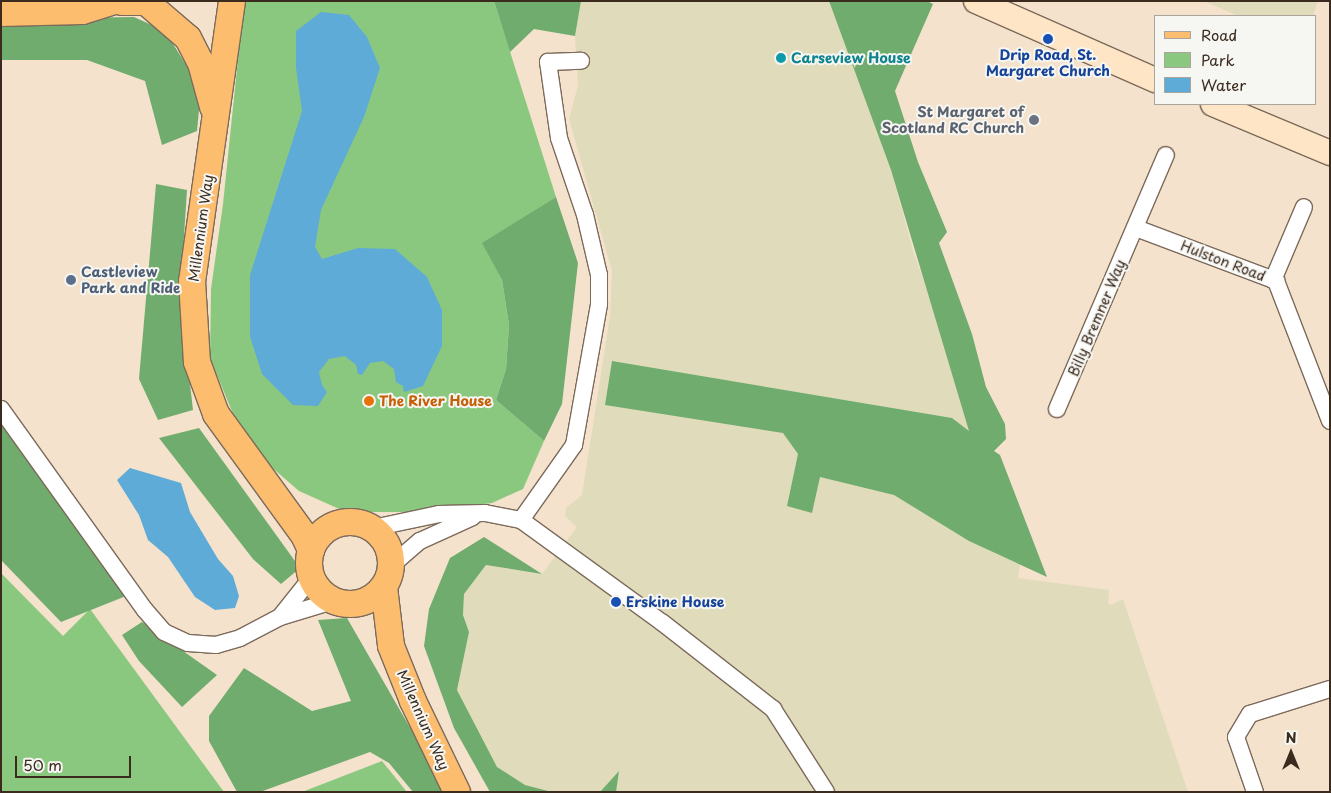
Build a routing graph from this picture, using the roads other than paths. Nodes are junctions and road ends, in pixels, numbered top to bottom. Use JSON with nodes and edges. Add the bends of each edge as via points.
{"nodes":[{"id":1,"x":111,"y":1,"type":"edge"},
{"id":2,"x":232,"y":1,"type":"edge"},
{"id":3,"x":976,"y":1,"type":"edge"},
{"id":4,"x":140,"y":2,"type":"edge"},
{"id":5,"x":1,"y":12,"type":"edge"},
{"id":6,"x":581,"y":61,"type":"dead end"},
{"id":7,"x":1154,"y":80,"type":"edge"},
{"id":8,"x":1215,"y":105,"type":"edge"},
{"id":9,"x":216,"y":119,"type":"junction"},
{"id":10,"x":1330,"y":153,"type":"edge"},
{"id":11,"x":1166,"y":155,"type":"dead end"},
{"id":12,"x":1304,"y":208,"type":"dead end"},
{"id":13,"x":1136,"y":228,"type":"junction"},
{"id":14,"x":1273,"y":280,"type":"junction"},
{"id":15,"x":1325,"y":397,"type":"edge"},
{"id":16,"x":1,"y":409,"type":"edge"},
{"id":17,"x":1057,"y":409,"type":"dead end"},
{"id":18,"x":1330,"y":421,"type":"edge"},
{"id":19,"x":274,"y":494,"type":"junction"},
{"id":20,"x":485,"y":513,"type":"junction"},
{"id":21,"x":521,"y":520,"type":"junction"},
{"id":22,"x":332,"y":525,"type":"junction"},
{"id":23,"x":374,"y":528,"type":"junction"},
{"id":24,"x":311,"y":550,"type":"junction"},
{"id":25,"x":388,"y":576,"type":"junction"},
{"id":26,"x":311,"y":578,"type":"junction"},
{"id":27,"x":345,"y":602,"type":"junction"},
{"id":28,"x":280,"y":617,"type":"junction"},
{"id":29,"x":391,"y":646,"type":"junction"},
{"id":30,"x":1330,"y":688,"type":"edge"},
{"id":31,"x":457,"y":792,"type":"edge"},
{"id":32,"x":826,"y":792,"type":"edge"},
{"id":33,"x":1255,"y":792,"type":"edge"}],
"edges":[{"from":1,"to":5,"type":"highway","via":[[82,10]]},
{"from":2,"to":9,"type":"main road","name":"Millennium Way"},
{"from":3,"to":7,"type":"street"},
{"from":4,"to":9,"type":"main road","name":"Millennium Way","via":[[188,38],[201,63]]},
{"from":6,"to":21,"type":"street","via":[[548,62],[559,138],[594,251],[599,275],[599,304],[574,445]]},
{"from":8,"to":10,"type":"street"},
{"from":9,"to":19,"type":"main road","name":"Millennium Way","via":[[192,281],[197,362],[216,414]]},
{"from":11,"to":13,"type":"street","name":"Billy Bremner Way"},
{"from":12,"to":14,"type":"street"},
{"from":13,"to":14,"type":"street","name":"Hulston Road"},
{"from":13,"to":17,"type":"street","name":"Billy Bremner Way"},
{"from":14,"to":15,"type":"street","name":"Hulston Road"},
{"from":15,"to":18,"type":"street","name":"Hulston Road"},
{"from":16,"to":28,"type":"street","via":[[164,632],[188,643],[216,645],[240,638]]},
{"from":19,"to":22,"type":"main road","name":"Millennium Way"},
{"from":19,"to":24,"type":"main road","name":"Millennium Way"},
{"from":20,"to":21,"type":"street"},
{"from":20,"to":23,"type":"street","via":[[439,514]]},
{"from":20,"to":25,"type":"street","via":[[420,541]]},
{"from":21,"to":32,"type":"street","via":[[671,628],[773,709]]},
{"from":22,"to":23,"type":"main road","via":[[353,521]]},
{"from":22,"to":24,"type":"main road","via":[[319,536]]},
{"from":23,"to":25,"type":"main road","via":[[388,545]]},
{"from":24,"to":26,"type":"main road"},
{"from":25,"to":27,"type":"main road","via":[[377,595]]},
{"from":25,"to":29,"type":"main road","name":"Millennium Way"},
{"from":26,"to":27,"type":"main road","via":[[320,591]]},
{"from":26,"to":28,"type":"street"},
{"from":27,"to":28,"type":"street"},
{"from":27,"to":29,"type":"main road","name":"Millennium Way"},
{"from":29,"to":31,"type":"main road","name":"Millennium Way","via":[[413,701]]},
{"from":30,"to":33,"type":"street","via":[[1250,714],[1236,737]]}]}
